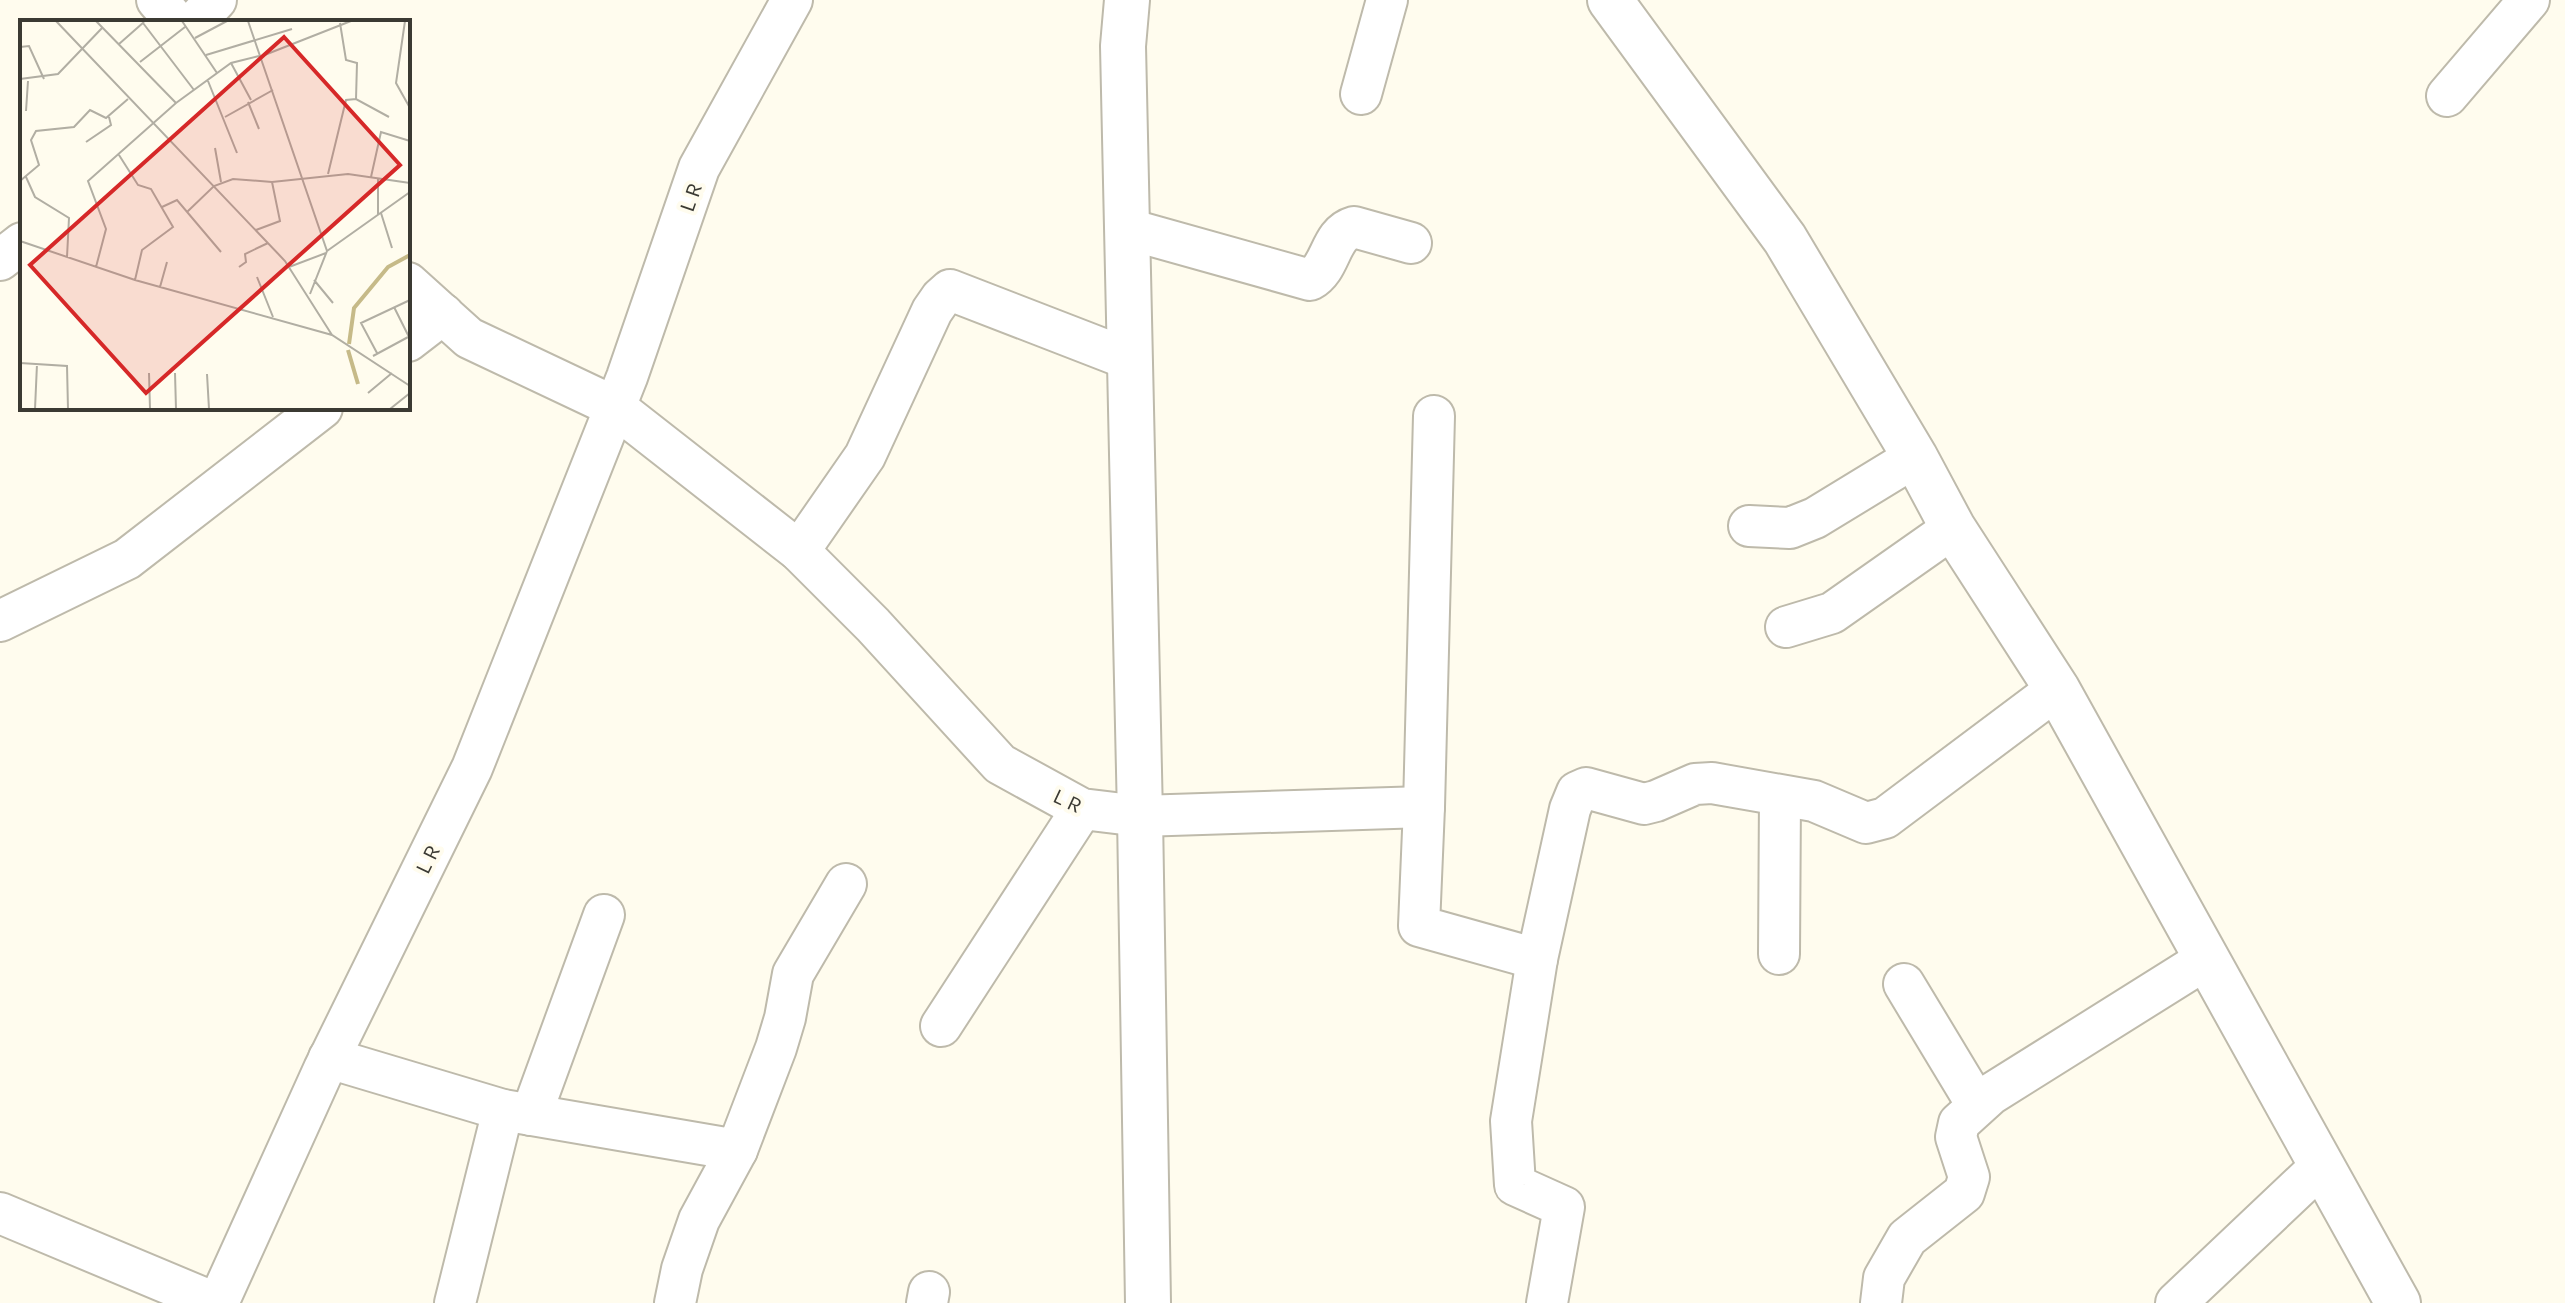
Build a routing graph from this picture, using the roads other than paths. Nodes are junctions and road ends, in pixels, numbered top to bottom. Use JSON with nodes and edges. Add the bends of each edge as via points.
{"nodes":[{"id":1,"x":157,"y":0,"type":"edge"},
{"id":2,"x":216,"y":0,"type":"edge"},
{"id":3,"x":792,"y":0,"type":"edge"},
{"id":4,"x":1127,"y":0,"type":"edge"},
{"id":5,"x":1387,"y":0,"type":"edge"},
{"id":6,"x":1610,"y":0,"type":"edge"},
{"id":7,"x":2529,"y":0,"type":"edge"},
{"id":8,"x":174,"y":20,"type":"edge"},
{"id":9,"x":197,"y":20,"type":"edge"},
{"id":10,"x":1361,"y":94,"type":"dead end"},
{"id":11,"x":2447,"y":96,"type":"dead end"},
{"id":12,"x":1128,"y":229,"type":"junction"},
{"id":13,"x":1411,"y":243,"type":"dead end"},
{"id":14,"x":20,"y":245,"type":"edge"},
{"id":15,"x":0,"y":260,"type":"edge"},
{"id":16,"x":410,"y":285,"type":"edge"},
{"id":17,"x":443,"y":314,"type":"junction"},
{"id":18,"x":410,"y":339,"type":"edge"},
{"id":19,"x":1131,"y":360,"type":"junction"},
{"id":20,"x":615,"y":407,"type":"junction"},
{"id":21,"x":319,"y":410,"type":"edge"},
{"id":22,"x":1434,"y":416,"type":"dead end"},
{"id":23,"x":1915,"y":457,"type":"junction"},
{"id":24,"x":1749,"y":526,"type":"dead end"},
{"id":25,"x":1953,"y":528,"type":"junction"},
{"id":26,"x":799,"y":551,"type":"junction"},
{"id":27,"x":0,"y":621,"type":"edge"},
{"id":28,"x":1786,"y":627,"type":"dead end"},
{"id":29,"x":2057,"y":689,"type":"junction"},
{"id":30,"x":1780,"y":796,"type":"junction"},
{"id":31,"x":1424,"y":807,"type":"junction"},
{"id":32,"x":1082,"y":809,"type":"junction"},
{"id":33,"x":1140,"y":816,"type":"junction"},
{"id":34,"x":846,"y":884,"type":"dead end"},
{"id":35,"x":604,"y":915,"type":"dead end"},
{"id":36,"x":1779,"y":954,"type":"dead end"},
{"id":37,"x":2208,"y":958,"type":"junction"},
{"id":38,"x":1537,"y":959,"type":"junction"},
{"id":39,"x":1904,"y":984,"type":"dead end"},
{"id":40,"x":941,"y":1026,"type":"dead end"},
{"id":41,"x":329,"y":1058,"type":"junction"},
{"id":42,"x":1977,"y":1105,"type":"junction"},
{"id":43,"x":517,"y":1112,"type":"junction"},
{"id":44,"x":737,"y":1150,"type":"junction"},
{"id":45,"x":2322,"y":1165,"type":"junction"},
{"id":46,"x":0,"y":1213,"type":"edge"},
{"id":47,"x":216,"y":1303,"type":"edge"},
{"id":48,"x":455,"y":1303,"type":"edge"},
{"id":49,"x":675,"y":1303,"type":"edge"},
{"id":50,"x":1148,"y":1303,"type":"edge"},
{"id":51,"x":1547,"y":1303,"type":"edge"},
{"id":52,"x":1881,"y":1303,"type":"edge"},
{"id":53,"x":2176,"y":1303,"type":"edge"},
{"id":54,"x":2398,"y":1303,"type":"edge"}],
"edges":[{"from":1,"to":8,"type":"street"},
{"from":2,"to":9,"type":"street"},
{"from":3,"to":20,"type":"street","name":"L R","via":[[699,168]]},
{"from":4,"to":12,"type":"street","via":[[1123,46]]},
{"from":5,"to":10,"type":"street"},
{"from":6,"to":23,"type":"street","via":[[1785,239]]},
{"from":7,"to":11,"type":"street"},
{"from":12,"to":13,"type":"street","via":[[1310,280],[1345,229]]},
{"from":12,"to":19,"type":"street"},
{"from":14,"to":15,"type":"street"},
{"from":16,"to":17,"type":"street","name":"L R"},
{"from":17,"to":18,"type":"street"},
{"from":17,"to":20,"type":"street","name":"L R","via":[[469,338]]},
{"from":19,"to":26,"type":"street","via":[[950,290],[932,311],[865,456]]},
{"from":19,"to":33,"type":"street"},
{"from":20,"to":26,"type":"street","name":"L R"},
{"from":20,"to":41,"type":"street","name":"L R","via":[[472,768]]},
{"from":21,"to":27,"type":"street","via":[[127,559]]},
{"from":22,"to":31,"type":"street"},
{"from":23,"to":24,"type":"street","via":[[1815,518],[1790,528]]},
{"from":23,"to":25,"type":"street"},
{"from":25,"to":28,"type":"street","via":[[1832,613]]},
{"from":25,"to":29,"type":"street"},
{"from":26,"to":32,"type":"street","name":"L R","via":[[1000,764]]},
{"from":29,"to":30,"type":"street","via":[[1885,818],[1866,823],[1814,801]]},
{"from":29,"to":37,"type":"street"},
{"from":30,"to":36,"type":"street"},
{"from":30,"to":38,"type":"street","via":[[1695,784],[1644,804],[1581,789],[1570,809]]},
{"from":31,"to":33,"type":"street","name":"L R"},
{"from":31,"to":38,"type":"street","via":[[1419,926]]},
{"from":32,"to":33,"type":"street","name":"L R"},
{"from":32,"to":40,"type":"street"},
{"from":33,"to":50,"type":"street"},
{"from":34,"to":44,"type":"street","via":[[793,974],[779,1038]]},
{"from":35,"to":43,"type":"street"},
{"from":37,"to":42,"type":"street"},
{"from":37,"to":45,"type":"street"},
{"from":38,"to":51,"type":"street","via":[[1511,1121],[1515,1185],[1564,1207]]},
{"from":39,"to":42,"type":"street"},
{"from":41,"to":43,"type":"street"},
{"from":41,"to":47,"type":"street","name":"L R"},
{"from":42,"to":52,"type":"street","via":[[1959,1123],[1956,1137],[1969,1177],[1964,1193],[1907,1238],[1884,1278]]},
{"from":43,"to":44,"type":"street"},
{"from":43,"to":48,"type":"street"},
{"from":44,"to":49,"type":"street","via":[[699,1220]]},
{"from":45,"to":53,"type":"street"},
{"from":45,"to":54,"type":"street"},
{"from":46,"to":47,"type":"street"}]}
